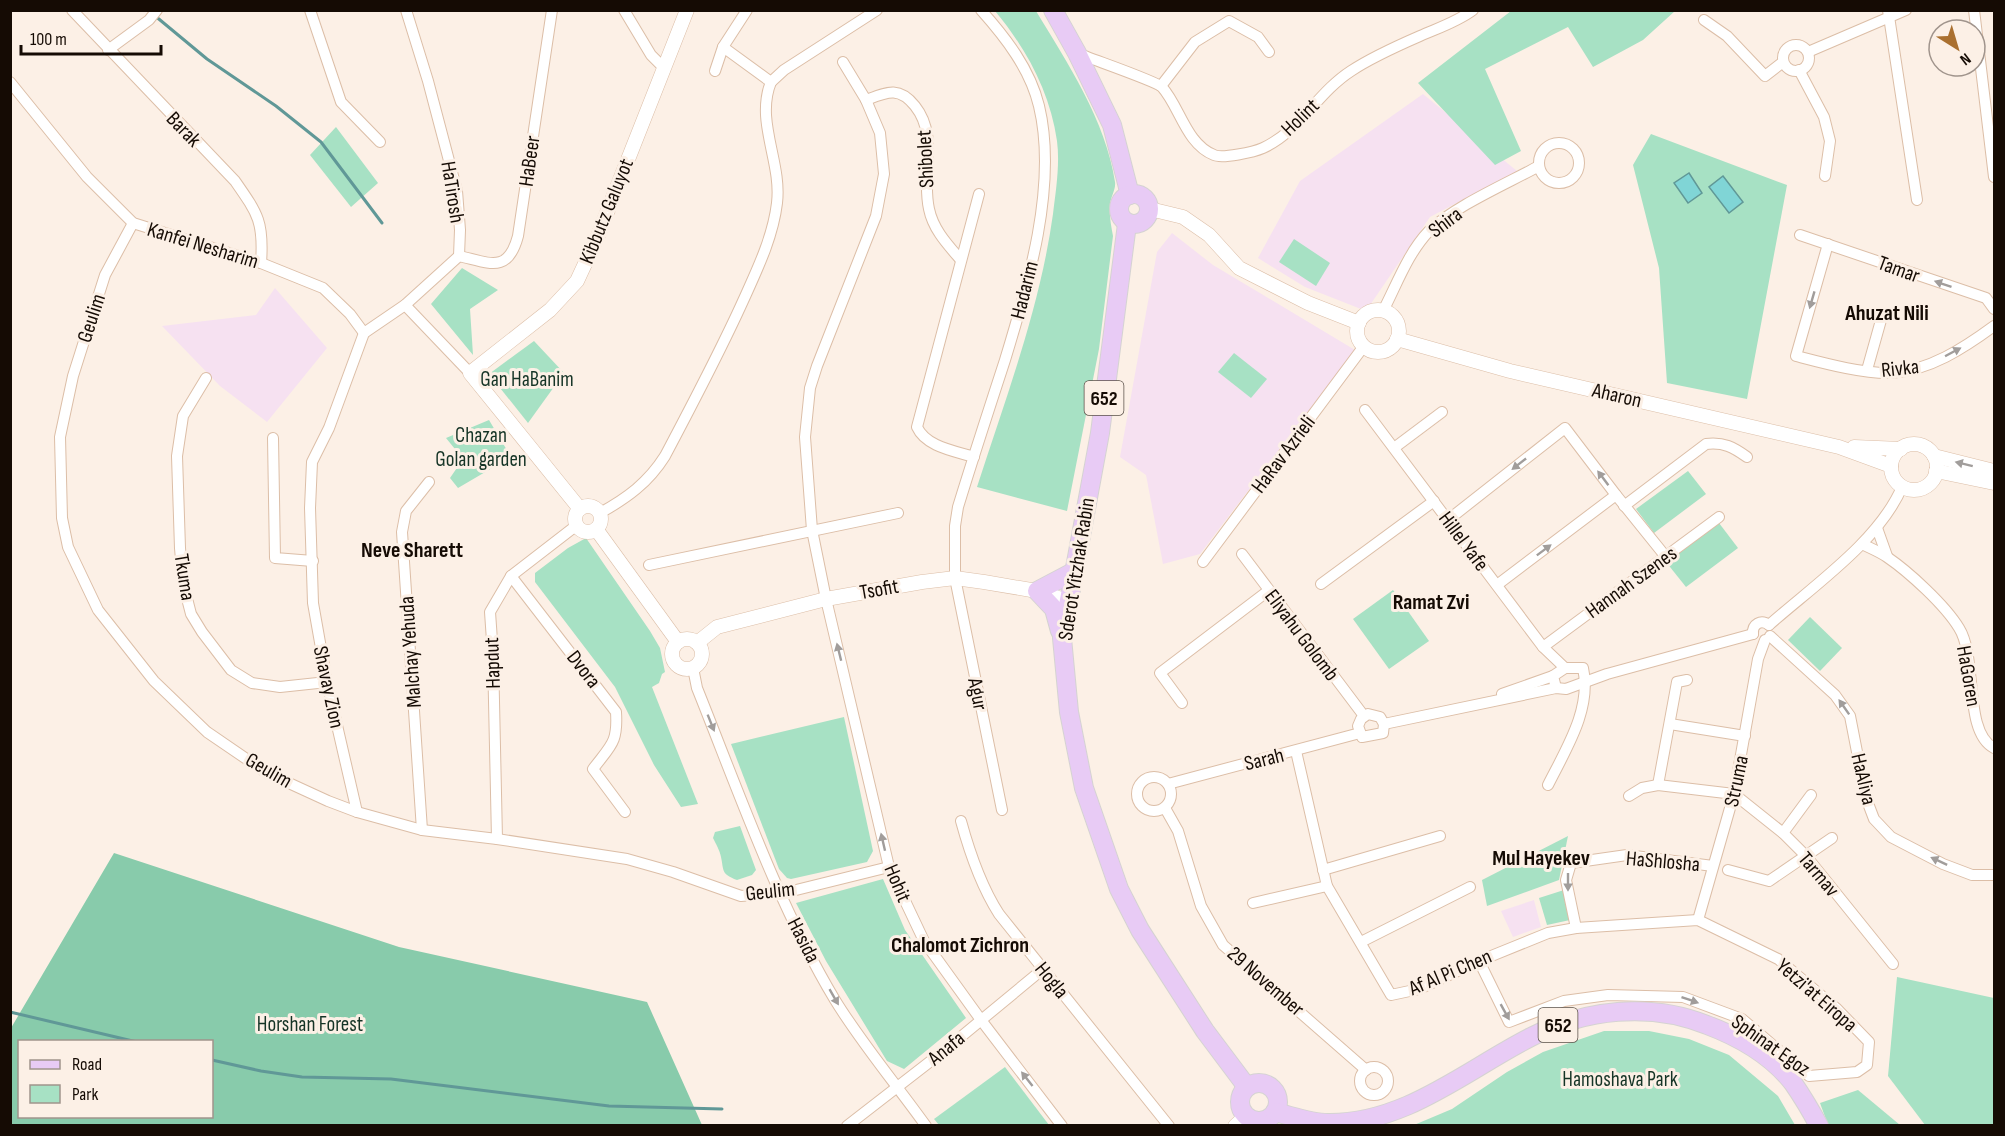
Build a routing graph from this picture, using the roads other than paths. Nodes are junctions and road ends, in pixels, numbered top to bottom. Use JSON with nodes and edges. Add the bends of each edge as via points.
{"nodes":[{"id":1,"x":72,"y":10,"type":"edge"},
{"id":2,"x":157,"y":10,"type":"edge"},
{"id":3,"x":310,"y":10,"type":"edge"},
{"id":4,"x":406,"y":10,"type":"edge"},
{"id":5,"x":552,"y":10,"type":"edge"},
{"id":6,"x":624,"y":10,"type":"edge"},
{"id":7,"x":687,"y":10,"type":"edge"},
{"id":8,"x":747,"y":10,"type":"edge"},
{"id":9,"x":877,"y":10,"type":"edge"},
{"id":10,"x":981,"y":10,"type":"edge"},
{"id":11,"x":1053,"y":10,"type":"edge"},
{"id":12,"x":1473,"y":10,"type":"edge"},
{"id":13,"x":1906,"y":10,"type":"edge"},
{"id":14,"x":1974,"y":10,"type":"edge"},
{"id":15,"x":1889,"y":14,"type":"edge"},
{"id":16,"x":1704,"y":20,"type":"dead end"},
{"id":17,"x":723,"y":47,"type":"junction"},
{"id":18,"x":108,"y":50,"type":"junction"},
{"id":19,"x":1269,"y":52,"type":"dead end"},
{"id":20,"x":1808,"y":52,"type":"junction"},
{"id":21,"x":1077,"y":53,"type":"junction"},
{"id":22,"x":843,"y":62,"type":"dead end"},
{"id":23,"x":1784,"y":62,"type":"junction"},
{"id":24,"x":664,"y":68,"type":"junction"},
{"id":25,"x":1799,"y":70,"type":"junction"},
{"id":26,"x":715,"y":71,"type":"dead end"},
{"id":27,"x":10,"y":82,"type":"edge"},
{"id":28,"x":771,"y":82,"type":"junction"},
{"id":29,"x":1161,"y":86,"type":"junction"},
{"id":30,"x":866,"y":100,"type":"junction"},
{"id":31,"x":380,"y":142,"type":"dead end"},
{"id":32,"x":1539,"y":166,"type":"dead end"},
{"id":33,"x":1825,"y":176,"type":"dead end"},
{"id":34,"x":1995,"y":177,"type":"edge"},
{"id":35,"x":979,"y":194,"type":"dead end"},
{"id":36,"x":1130,"y":195,"type":"junction"},
{"id":37,"x":1917,"y":200,"type":"dead end"},
{"id":38,"x":1150,"y":209,"type":"junction"},
{"id":39,"x":133,"y":223,"type":"junction"},
{"id":40,"x":1127,"y":224,"type":"junction"},
{"id":41,"x":1800,"y":235,"type":"dead end"},
{"id":42,"x":1828,"y":244,"type":"junction"},
{"id":43,"x":459,"y":256,"type":"junction"},
{"id":44,"x":960,"y":259,"type":"junction"},
{"id":45,"x":261,"y":263,"type":"junction"},
{"id":46,"x":405,"y":305,"type":"junction"},
{"id":47,"x":1995,"y":309,"type":"edge"},
{"id":48,"x":1383,"y":311,"type":"junction"},
{"id":49,"x":1883,"y":313,"type":"dead end"},
{"id":50,"x":1359,"y":323,"type":"junction"},
{"id":51,"x":1995,"y":326,"type":"edge"},
{"id":52,"x":364,"y":333,"type":"junction"},
{"id":53,"x":1396,"y":339,"type":"junction"},
{"id":54,"x":1364,"y":346,"type":"junction"},
{"id":55,"x":1867,"y":370,"type":"junction"},
{"id":56,"x":470,"y":373,"type":"junction"},
{"id":57,"x":206,"y":378,"type":"dead end"},
{"id":58,"x":1365,"y":410,"type":"dead end"},
{"id":59,"x":1442,"y":412,"type":"dead end"},
{"id":60,"x":273,"y":438,"type":"dead end"},
{"id":61,"x":1839,"y":447,"type":"junction"},
{"id":62,"x":1394,"y":448,"type":"junction"},
{"id":63,"x":1900,"y":449,"type":"junction"},
{"id":64,"x":1934,"y":456,"type":"junction"},
{"id":65,"x":974,"y":457,"type":"junction"},
{"id":66,"x":1747,"y":457,"type":"dead end"},
{"id":67,"x":1891,"y":466,"type":"junction"},
{"id":68,"x":1936,"y":471,"type":"junction"},
{"id":69,"x":1995,"y":471,"type":"edge"},
{"id":70,"x":429,"y":482,"type":"dead end"},
{"id":71,"x":1995,"y":483,"type":"edge"},
{"id":72,"x":1902,"y":487,"type":"junction"},
{"id":73,"x":1616,"y":495,"type":"junction"},
{"id":74,"x":1434,"y":501,"type":"junction"},
{"id":75,"x":1624,"y":506,"type":"junction"},
{"id":76,"x":580,"y":508,"type":"junction"},
{"id":77,"x":600,"y":513,"type":"junction"},
{"id":78,"x":898,"y":513,"type":"dead end"},
{"id":79,"x":1719,"y":517,"type":"dead end"},
{"id":80,"x":1448,"y":520,"type":"junction"},
{"id":81,"x":577,"y":525,"type":"junction"},
{"id":82,"x":1877,"y":528,"type":"junction"},
{"id":83,"x":596,"y":529,"type":"junction"},
{"id":84,"x":812,"y":530,"type":"junction"},
{"id":85,"x":1862,"y":544,"type":"junction"},
{"id":86,"x":1242,"y":554,"type":"dead end"},
{"id":87,"x":1887,"y":556,"type":"junction"},
{"id":88,"x":1666,"y":557,"type":"junction"},
{"id":89,"x":313,"y":561,"type":"junction"},
{"id":90,"x":1203,"y":562,"type":"dead end"},
{"id":91,"x":649,"y":564,"type":"dead end"},
{"id":92,"x":1073,"y":572,"type":"junction"},
{"id":93,"x":511,"y":576,"type":"junction"},
{"id":94,"x":955,"y":578,"type":"junction"},
{"id":95,"x":1321,"y":584,"type":"dead end"},
{"id":96,"x":1497,"y":585,"type":"junction"},
{"id":97,"x":1037,"y":591,"type":"junction"},
{"id":98,"x":1268,"y":591,"type":"junction"},
{"id":99,"x":826,"y":599,"type":"junction"},
{"id":100,"x":1067,"y":601,"type":"junction"},
{"id":101,"x":1753,"y":634,"type":"junction"},
{"id":102,"x":1768,"y":634,"type":"junction"},
{"id":103,"x":1062,"y":638,"type":"junction"},
{"id":104,"x":678,"y":642,"type":"junction"},
{"id":105,"x":697,"y":643,"type":"junction"},
{"id":106,"x":1543,"y":647,"type":"junction"},
{"id":107,"x":693,"y":668,"type":"junction"},
{"id":108,"x":1565,"y":668,"type":"junction"},
{"id":109,"x":1552,"y":676,"type":"junction"},
{"id":110,"x":1687,"y":680,"type":"dead end"},
{"id":111,"x":327,"y":682,"type":"junction"},
{"id":112,"x":1586,"y":682,"type":"junction"},
{"id":113,"x":1556,"y":688,"type":"junction"},
{"id":114,"x":1571,"y":688,"type":"junction"},
{"id":115,"x":1182,"y":703,"type":"dead end"},
{"id":116,"x":1480,"y":704,"type":"junction"},
{"id":117,"x":1584,"y":704,"type":"junction"},
{"id":118,"x":1364,"y":716,"type":"junction"},
{"id":119,"x":1384,"y":724,"type":"junction"},
{"id":120,"x":1670,"y":724,"type":"junction"},
{"id":121,"x":1360,"y":734,"type":"junction"},
{"id":122,"x":1745,"y":736,"type":"junction"},
{"id":123,"x":1995,"y":748,"type":"edge"},
{"id":124,"x":1296,"y":751,"type":"junction"},
{"id":125,"x":1168,"y":784,"type":"junction"},
{"id":126,"x":1658,"y":784,"type":"junction"},
{"id":127,"x":1548,"y":785,"type":"dead end"},
{"id":128,"x":1734,"y":794,"type":"junction"},
{"id":129,"x":1811,"y":795,"type":"dead end"},
{"id":130,"x":1629,"y":796,"type":"dead end"},
{"id":131,"x":1165,"y":808,"type":"junction"},
{"id":132,"x":1002,"y":810,"type":"dead end"},
{"id":133,"x":357,"y":812,"type":"junction"},
{"id":134,"x":625,"y":812,"type":"dead end"},
{"id":135,"x":961,"y":821,"type":"dead end"},
{"id":136,"x":422,"y":830,"type":"junction"},
{"id":137,"x":1783,"y":832,"type":"junction"},
{"id":138,"x":1440,"y":836,"type":"dead end"},
{"id":139,"x":1832,"y":838,"type":"dead end"},
{"id":140,"x":496,"y":839,"type":"junction"},
{"id":141,"x":1806,"y":856,"type":"junction"},
{"id":142,"x":1713,"y":866,"type":"junction"},
{"id":143,"x":889,"y":867,"type":"junction"},
{"id":144,"x":1323,"y":870,"type":"junction"},
{"id":145,"x":1728,"y":870,"type":"dead end"},
{"id":146,"x":1995,"y":876,"type":"edge"},
{"id":147,"x":1327,"y":886,"type":"junction"},
{"id":148,"x":1470,"y":887,"type":"dead end"},
{"id":149,"x":781,"y":893,"type":"junction"},
{"id":150,"x":1253,"y":903,"type":"dead end"},
{"id":151,"x":1698,"y":920,"type":"junction"},
{"id":152,"x":1576,"y":928,"type":"junction"},
{"id":153,"x":1361,"y":942,"type":"junction"},
{"id":154,"x":1479,"y":961,"type":"junction"},
{"id":155,"x":1893,"y":964,"type":"dead end"},
{"id":156,"x":1043,"y":969,"type":"junction"},
{"id":157,"x":981,"y":1020,"type":"junction"},
{"id":158,"x":1869,"y":1042,"type":"joint"},
{"id":159,"x":1366,"y":1070,"type":"dead end"},
{"id":160,"x":898,"y":1087,"type":"junction"},
{"id":161,"x":1247,"y":1087,"type":"junction"},
{"id":162,"x":1275,"y":1112,"type":"junction"},
{"id":163,"x":1241,"y":1121,"type":"edge"},
{"id":164,"x":847,"y":1125,"type":"edge"},
{"id":165,"x":926,"y":1125,"type":"edge"},
{"id":166,"x":1062,"y":1125,"type":"edge"},
{"id":167,"x":1168,"y":1125,"type":"edge"},
{"id":168,"x":1819,"y":1125,"type":"edge"}],
"edges":[{"from":1,"to":18,"type":"street","name":"Barak"},
{"from":2,"to":18,"type":"street"},
{"from":3,"to":31,"type":"street","via":[[341,102]]},
{"from":4,"to":43,"type":"street","name":"HaTirosh","via":[[457,191]]},
{"from":5,"to":43,"type":"street","name":"HaBeer","via":[[513,254],[493,263]]},
{"from":6,"to":24,"type":"street","via":[[651,55]]},
{"from":7,"to":24,"type":"street","name":"Kibbutz Galuyot"},
{"from":8,"to":17,"type":"street"},
{"from":9,"to":28,"type":"street"},
{"from":10,"to":65,"type":"street","name":"Hadarim","via":[[1018,57],[1033,87],[1042,127],[1044,165],[1040,225],[1021,308]]},
{"from":11,"to":21,"type":"main road"},
{"from":12,"to":29,"type":"street","name":"Holint","via":[[1354,69],[1335,82],[1295,128],[1262,149],[1215,156],[1198,143]]},
{"from":13,"to":15,"type":"street"},
{"from":14,"to":34,"type":"street"},
{"from":15,"to":20,"type":"street"},
{"from":15,"to":37,"type":"street"},
{"from":16,"to":23,"type":"street","via":[[1727,36],[1765,76]]},
{"from":17,"to":26,"type":"street"},
{"from":17,"to":28,"type":"street"},
{"from":18,"to":45,"type":"street","name":"Barak","via":[[235,181],[255,211],[263,237]]},
{"from":19,"to":29,"type":"street","via":[[1258,37],[1229,21],[1195,42]]},
{"from":20,"to":23,"type":"street","via":[[1797,44],[1789,46],[1783,53]]},
{"from":20,"to":25,"type":"street","via":[[1808,63]]},
{"from":21,"to":29,"type":"street"},
{"from":21,"to":36,"type":"main road","via":[[1112,125]]},
{"from":22,"to":30,"type":"street","name":"Hohit"},
{"from":23,"to":25,"type":"street","via":[[1788,68]]},
{"from":24,"to":56,"type":"street","name":"Kibbutz Galuyot","via":[[577,281],[550,310]]},
{"from":25,"to":33,"type":"street","via":[[1824,117],[1830,141]]},
{"from":27,"to":39,"type":"street","name":"Kanfei Nesharim","via":[[87,177]]},
{"from":28,"to":77,"type":"street","via":[[765,104],[777,201],[766,246],[730,329],[665,456],[642,486]]},
{"from":30,"to":44,"type":"street","name":"Shibolet","via":[[897,92],[922,115],[927,128],[929,209],[935,226]]},
{"from":30,"to":84,"type":"street","name":"Hohit","via":[[880,133],[884,174],[876,216],[810,388],[805,436]]},
{"from":32,"to":48,"type":"street","name":"Shira","via":[[1434,226],[1413,251]]},
{"from":35,"to":44,"type":"street"},
{"from":36,"to":38,"type":"main road","via":[[1143,197]]},
{"from":36,"to":40,"type":"main road","via":[[1119,206],[1120,216]]},
{"from":38,"to":40,"type":"main road","via":[[1142,223]]},
{"from":38,"to":50,"type":"street","via":[[1183,217],[1209,235],[1239,268],[1308,303]]},
{"from":39,"to":45,"type":"street","name":"Kanfei Nesharim"},
{"from":39,"to":133,"type":"street","name":"Geulim","via":[[105,275],[72,376],[60,437],[62,518],[68,548],[98,610],[154,681],[207,732],[267,773]]},
{"from":40,"to":92,"type":"main road","name":"Sderot Yitzhak Rabin","number":"652","via":[[1100,433]]},
{"from":41,"to":42,"type":"street","name":"Tamar"},
{"from":47,"to":42,"type":"street","name":"Tamar","one_way":true,"via":[[1986,298]]},
{"from":42,"to":55,"type":"street","name":"Rivka","one_way":true,"via":[[1796,356]]},
{"from":43,"to":46,"type":"street"},
{"from":44,"to":65,"type":"street","via":[[917,427],[921,436],[931,442]]},
{"from":45,"to":52,"type":"street","name":"Kanfei Nesharim","via":[[323,288]]},
{"from":46,"to":52,"type":"street"},
{"from":46,"to":56,"type":"street"},
{"from":48,"to":50,"type":"street","via":[[1371,311]]},
{"from":48,"to":53,"type":"street","via":[[1395,319]]},
{"from":49,"to":55,"type":"street"},
{"from":50,"to":54,"type":"street","via":[[1358,335]]},
{"from":55,"to":51,"type":"street","name":"Rivka","one_way":true,"via":[[1889,373],[1927,366]]},
{"from":52,"to":89,"type":"street","name":"Shavay Zion","via":[[312,462]]},
{"from":53,"to":54,"type":"street","via":[[1382,351]]},
{"from":53,"to":61,"type":"street","name":"Aharon","via":[[1510,371]]},
{"from":54,"to":90,"type":"street","name":"HaRav Azrieli"},
{"from":56,"to":76,"type":"street"},
{"from":57,"to":111,"type":"street","name":"Tkuma","via":[[183,416],[177,456],[183,583],[191,615],[231,670],[252,683],[280,687]]},
{"from":58,"to":62,"type":"street","name":"Hillel Yafe"},
{"from":59,"to":62,"type":"street"},
{"from":60,"to":89,"type":"street","via":[[275,558]]},
{"from":61,"to":63,"type":"street","name":"Aharon"},
{"from":61,"to":67,"type":"street","name":"Aharon"},
{"from":62,"to":74,"type":"street","name":"Hillel Yafe"},
{"from":63,"to":64,"type":"street","via":[[1916,444]]},
{"from":63,"to":67,"type":"street"},
{"from":64,"to":68,"type":"street"},
{"from":69,"to":64,"type":"street","one_way":true},
{"from":65,"to":94,"type":"street","name":"Hadarim","via":[[955,526]]},
{"from":66,"to":75,"type":"street","via":[[1720,442],[1706,444]]},
{"from":67,"to":72,"type":"street","via":[[1894,479]]},
{"from":68,"to":71,"type":"street"},
{"from":68,"to":72,"type":"street","via":[[1924,488]]},
{"from":70,"to":136,"type":"street","name":"Malchay Yehuda","via":[[406,511],[402,532]]},
{"from":72,"to":82,"type":"street"},
{"from":73,"to":75,"type":"street"},
{"from":73,"to":80,"type":"street","one_way":true,"via":[[1565,428]]},
{"from":96,"to":73,"type":"street","one_way":true},
{"from":74,"to":80,"type":"street","name":"Hillel Yafe"},
{"from":74,"to":95,"type":"street"},
{"from":75,"to":88,"type":"street"},
{"from":76,"to":77,"type":"street","via":[[593,507]]},
{"from":76,"to":81,"type":"street","via":[[575,518]]},
{"from":77,"to":83,"type":"street","via":[[601,523]]},
{"from":78,"to":84,"type":"street"},
{"from":79,"to":88,"type":"street","name":"Hannah Szenes"},
{"from":80,"to":96,"type":"street","name":"Hillel Yafe"},
{"from":81,"to":83,"type":"street","via":[[583,531]]},
{"from":81,"to":93,"type":"street","name":"Hapdut"},
{"from":82,"to":85,"type":"street"},
{"from":82,"to":87,"type":"street","name":"HaGoren"},
{"from":83,"to":104,"type":"street"},
{"from":84,"to":91,"type":"street"},
{"from":84,"to":99,"type":"street","name":"Hohit"},
{"from":85,"to":87,"type":"street","name":"HaGoren"},
{"from":85,"to":102,"type":"street"},
{"from":86,"to":98,"type":"street","name":"Eliyahu Golomb"},
{"from":87,"to":123,"type":"street","name":"HaGoren","via":[[1928,592],[1960,629],[1972,677],[1978,729]]},
{"from":88,"to":106,"type":"street","name":"Hannah Szenes"},
{"from":89,"to":111,"type":"street","name":"Shavay Zion","via":[[313,603]]},
{"from":92,"to":97,"type":"main road"},
{"from":92,"to":100,"type":"main road","name":"Sderot Yitzhak Rabin","number":"652"},
{"from":93,"to":134,"type":"street","name":"Dvora","via":[[616,712],[615,741],[593,769]]},
{"from":93,"to":140,"type":"street","name":"Hapdut","via":[[490,612]]},
{"from":94,"to":97,"type":"street","name":"Tsofit"},
{"from":94,"to":99,"type":"street","name":"Tsofit"},
{"from":94,"to":132,"type":"street","name":"Agur"},
{"from":96,"to":106,"type":"street","name":"Hillel Yafe"},
{"from":97,"to":100,"type":"street","name":"Tsofit"},
{"from":97,"to":103,"type":"main road","via":[[1054,609]]},
{"from":98,"to":115,"type":"street","via":[[1160,673]]},
{"from":98,"to":118,"type":"street","name":"Eliyahu Golomb"},
{"from":99,"to":105,"type":"street","name":"Tsofit","via":[[717,627]]},
{"from":143,"to":99,"type":"street","name":"Hohit","one_way":true},
{"from":100,"to":103,"type":"main road","name":"Sderot Yitzhak Rabin","number":"652"},
{"from":101,"to":102,"type":"street","via":[[1759,640]]},
{"from":101,"to":102,"type":"street","via":[[1753,627],[1764,622]]},
{"from":101,"to":112,"type":"street"},
{"from":102,"to":122,"type":"street","name":"Struma","via":[[1758,660]]},
{"from":146,"to":102,"type":"street","name":"HaAliya","one_way":true,"via":[[1972,875],[1943,864],[1891,837],[1874,819],[1866,798],[1850,716],[1835,694]]},
{"from":103,"to":161,"type":"main road","name":"Sderot Yitzhak Rabin","number":"652","via":[[1069,712],[1084,788],[1119,889],[1140,930]]},
{"from":104,"to":105,"type":"street","via":[[690,639]]},
{"from":104,"to":107,"type":"street","via":[[672,650],[673,660],[683,669]]},
{"from":105,"to":107,"type":"street","via":[[701,658]]},
{"from":106,"to":108,"type":"street","name":"Hillel Yafe"},
{"from":107,"to":149,"type":"street","name":"Hasida","one_way":true,"via":[[697,688]]},
{"from":108,"to":109,"type":"street"},
{"from":108,"to":112,"type":"street","name":"Hillel Yafe","via":[[1583,669]]},
{"from":109,"to":113,"type":"street"},
{"from":109,"to":116,"type":"street"},
{"from":110,"to":120,"type":"street","via":[[1677,682]]},
{"from":111,"to":133,"type":"street","name":"Shavay Zion"},
{"from":112,"to":114,"type":"street"},
{"from":112,"to":117,"type":"street"},
{"from":113,"to":114,"type":"street"},
{"from":113,"to":116,"type":"street"},
{"from":114,"to":117,"type":"street"},
{"from":116,"to":119,"type":"street"},
{"from":117,"to":127,"type":"street"},
{"from":118,"to":119,"type":"street","via":[[1376,715]]},
{"from":118,"to":121,"type":"street","via":[[1358,726]]},
{"from":119,"to":121,"type":"street","via":[[1383,733],[1364,738]]},
{"from":120,"to":122,"type":"street"},
{"from":120,"to":126,"type":"street"},
{"from":121,"to":124,"type":"street","name":"Sarah"},
{"from":122,"to":128,"type":"street","name":"Struma"},
{"from":124,"to":125,"type":"street","name":"Sarah"},
{"from":124,"to":144,"type":"street","name":"Af Al Pi Chen"},
{"from":125,"to":131,"type":"street","via":[[1171,794]]},
{"from":125,"to":131,"type":"street","via":[[1153,776],[1142,781],[1136,791],[1138,803],[1148,810]]},
{"from":126,"to":128,"type":"street"},
{"from":126,"to":130,"type":"street"},
{"from":128,"to":137,"type":"street","name":"Tarmav"},
{"from":128,"to":142,"type":"street","name":"Struma"},
{"from":129,"to":137,"type":"street"},
{"from":131,"to":159,"type":"street","name":"29 November","via":[[1178,831],[1201,906],[1223,945]]},
{"from":133,"to":136,"type":"street","name":"Geulim"},
{"from":135,"to":156,"type":"street","name":"Hogla","via":[[985,893]]},
{"from":136,"to":140,"type":"street","name":"Geulim"},
{"from":137,"to":141,"type":"street","name":"Tarmav"},
{"from":138,"to":144,"type":"street"},
{"from":139,"to":141,"type":"street"},
{"from":140,"to":149,"type":"street","name":"Geulim","via":[[627,859],[741,896]]},
{"from":141,"to":145,"type":"street","via":[[1769,881]]},
{"from":141,"to":155,"type":"street","name":"Tarmav"},
{"from":142,"to":151,"type":"street","name":"Struma"},
{"from":142,"to":152,"type":"street","name":"HaShlosha","one_way":true,"via":[[1627,855],[1571,863],[1566,880]]},
{"from":143,"to":149,"type":"street","name":"Geulim"},
{"from":143,"to":157,"type":"street","name":"Hohit","via":[[924,941]]},
{"from":144,"to":147,"type":"street","name":"Af Al Pi Chen"},
{"from":147,"to":150,"type":"street"},
{"from":147,"to":153,"type":"street","name":"Af Al Pi Chen"},
{"from":148,"to":153,"type":"street"},
{"from":149,"to":160,"type":"street","name":"Hasida","one_way":true,"via":[[836,1001]]},
{"from":151,"to":152,"type":"street","name":"Af Al Pi Chen"},
{"from":151,"to":158,"type":"street","name":"Yetzi'at Eiropa","via":[[1778,959]]},
{"from":152,"to":154,"type":"street","name":"Af Al Pi Chen","via":[[1548,933]]},
{"from":153,"to":154,"type":"street","name":"Af Al Pi Chen","via":[[1391,995],[1419,988]]},
{"from":154,"to":158,"type":"street","name":"Sphinat Egoz","one_way":true,"via":[[1509,1022],[1564,1001],[1608,995],[1683,997],[1742,1019],[1809,1076],[1857,1072],[1867,1065]]},
{"from":156,"to":157,"type":"street","name":"Anafa"},
{"from":156,"to":167,"type":"street","name":"Hogla"},
{"from":157,"to":160,"type":"street","name":"Anafa"},
{"from":166,"to":157,"type":"street","name":"Hohit","one_way":true},
{"from":160,"to":164,"type":"street","name":"Anafa"},
{"from":160,"to":165,"type":"street","name":"Hasida"},
{"from":161,"to":162,"type":"main road","via":[[1258,1083],[1274,1090],[1278,1101]]},
{"from":161,"to":163,"type":"main road","via":[[1240,1098]]},
{"from":162,"to":163,"type":"main road","via":[[1265,1120]]},
{"from":162,"to":168,"type":"main road","number":"652","via":[[1327,1123],[1395,1111],[1559,1025],[1603,1013],[1636,1010],[1693,1019],[1736,1036],[1792,1082]]}]}
